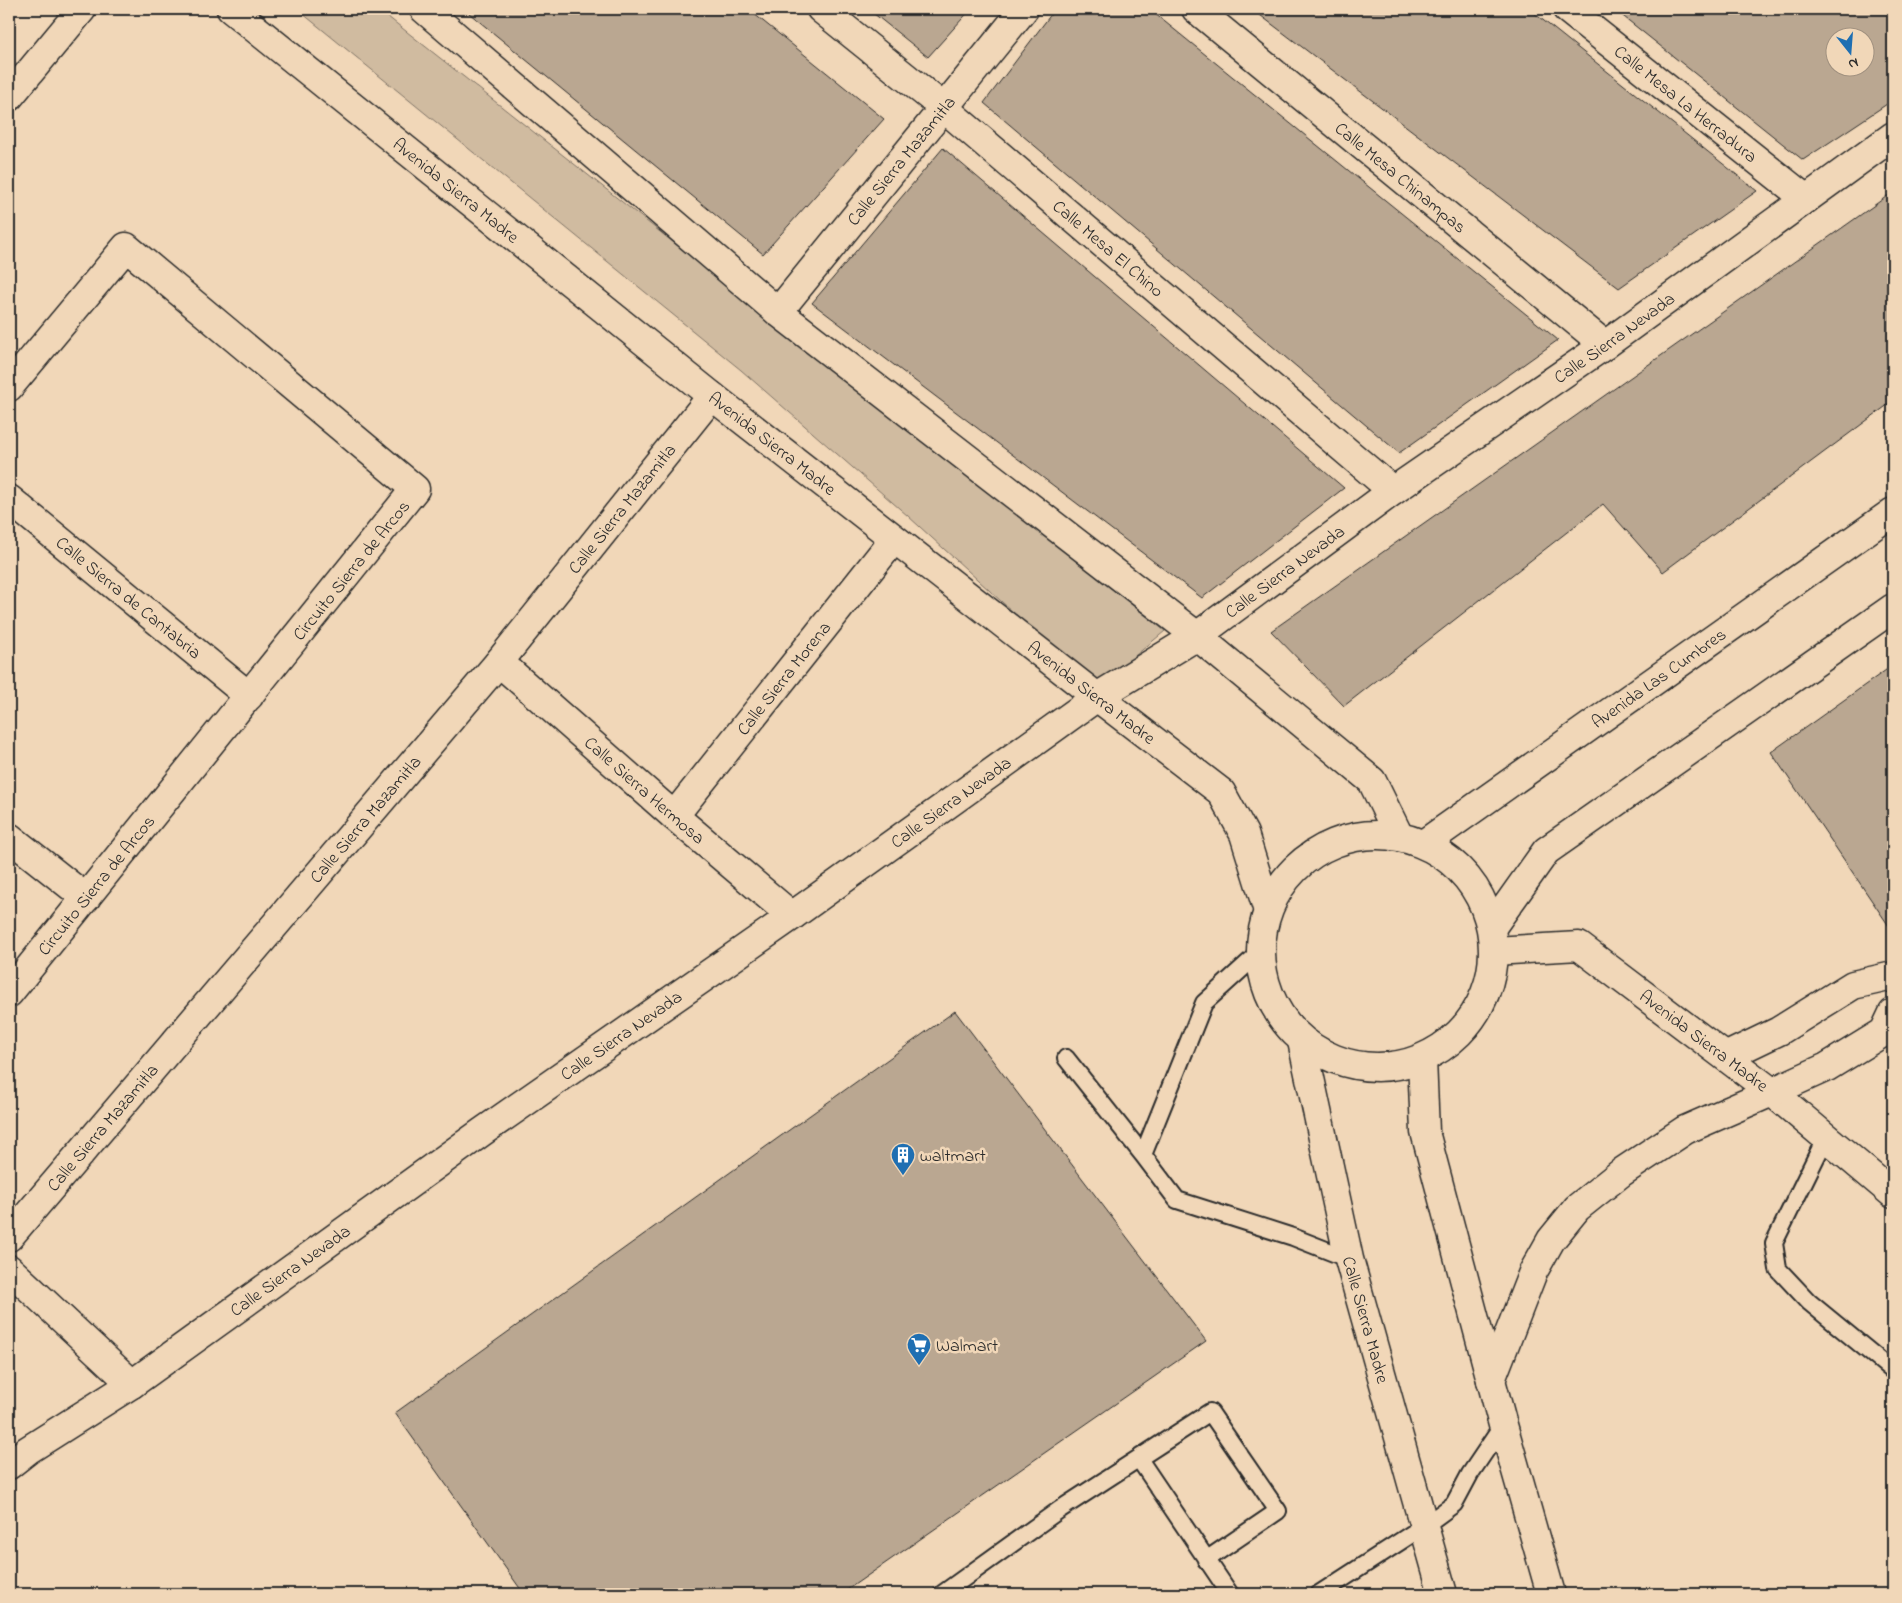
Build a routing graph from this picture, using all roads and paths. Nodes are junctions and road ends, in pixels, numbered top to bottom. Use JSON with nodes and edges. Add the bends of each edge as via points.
{"nodes":[{"id":1,"x":82,"y":9,"type":"edge"},
{"id":2,"x":231,"y":9,"type":"edge"},
{"id":3,"x":424,"y":9,"type":"edge"},
{"id":4,"x":821,"y":9,"type":"edge"},
{"id":5,"x":1024,"y":9,"type":"edge"},
{"id":6,"x":1196,"y":9,"type":"edge"},
{"id":7,"x":1567,"y":9,"type":"edge"},
{"id":8,"x":9,"y":98,"type":"edge"},
{"id":9,"x":944,"y":108,"type":"junction"},
{"id":10,"x":1893,"y":136,"type":"edge"},
{"id":11,"x":1806,"y":199,"type":"junction"},
{"id":12,"x":778,"y":312,"type":"junction"},
{"id":13,"x":1605,"y":345,"type":"junction"},
{"id":14,"x":9,"y":387,"type":"edge"},
{"id":15,"x":712,"y":396,"type":"junction"},
{"id":16,"x":1393,"y":491,"type":"junction"},
{"id":17,"x":9,"y":499,"type":"edge"},
{"id":18,"x":1893,"y":512,"type":"edge"},
{"id":19,"x":894,"y":539,"type":"junction"},
{"id":20,"x":1893,"y":608,"type":"edge"},
{"id":21,"x":1197,"y":636,"type":"junction"},
{"id":22,"x":500,"y":662,"type":"junction"},
{"id":23,"x":249,"y":696,"type":"junction"},
{"id":24,"x":1097,"y":698,"type":"junction"},
{"id":25,"x":674,"y":816,"type":"junction"},
{"id":26,"x":9,"y":837,"type":"edge"},
{"id":27,"x":1412,"y":840,"type":"junction"},
{"id":28,"x":86,"y":898,"type":"junction"},
{"id":29,"x":1267,"y":908,"type":"junction"},
{"id":30,"x":792,"y":916,"type":"junction"},
{"id":31,"x":1493,"y":939,"type":"junction"},
{"id":32,"x":1258,"y":954,"type":"junction"},
{"id":33,"x":1893,"y":976,"type":"edge"},
{"id":34,"x":9,"y":993,"type":"edge"},
{"id":35,"x":1893,"y":1012,"type":"edge"},
{"id":36,"x":1302,"y":1041,"type":"junction"},
{"id":37,"x":1727,"y":1056,"type":"junction"},
{"id":38,"x":1066,"y":1058,"type":"dead end"},
{"id":39,"x":1422,"y":1059,"type":"junction"},
{"id":40,"x":1772,"y":1092,"type":"junction"},
{"id":41,"x":1826,"y":1137,"type":"junction"},
{"id":42,"x":1143,"y":1155,"type":"junction"},
{"id":43,"x":1893,"y":1194,"type":"edge"},
{"id":44,"x":9,"y":1237,"type":"edge"},
{"id":45,"x":1349,"y":1260,"type":"junction"},
{"id":46,"x":9,"y":1269,"type":"edge"},
{"id":47,"x":1893,"y":1371,"type":"edge"},
{"id":48,"x":1491,"y":1380,"type":"junction"},
{"id":49,"x":132,"y":1384,"type":"junction"},
{"id":50,"x":1503,"y":1425,"type":"junction"},
{"id":51,"x":1139,"y":1459,"type":"junction"},
{"id":52,"x":9,"y":1465,"type":"edge"},
{"id":53,"x":1424,"y":1526,"type":"junction"},
{"id":54,"x":1206,"y":1560,"type":"junction"},
{"id":55,"x":942,"y":1594,"type":"edge"},
{"id":56,"x":1230,"y":1594,"type":"edge"},
{"id":57,"x":1319,"y":1594,"type":"edge"},
{"id":58,"x":1443,"y":1594,"type":"edge"},
{"id":59,"x":1551,"y":1594,"type":"edge"}],
"edges":[{"from":1,"to":8,"type":"street"},
{"from":2,"to":15,"type":"street","name":"Avenida Sierra Madre"},
{"from":3,"to":12,"type":"street"},
{"from":4,"to":9,"type":"street","name":"Calle Mesa El Chino"},
{"from":5,"to":9,"type":"street","name":"Calle Sierra Mazamitla"},
{"from":6,"to":13,"type":"street","name":"Calle Mesa Chinampas"},
{"from":7,"to":11,"type":"street","name":"Calle Mesa La Herradura"},
{"from":9,"to":12,"type":"street","name":"Calle Sierra Mazamitla"},
{"from":9,"to":16,"type":"street","name":"Calle Mesa El Chino"},
{"from":10,"to":11,"type":"street","name":"Calle Sierra Nevada"},
{"from":11,"to":13,"type":"street","name":"Calle Sierra Nevada"},
{"from":12,"to":21,"type":"street"},
{"from":13,"to":16,"type":"street","name":"Calle Sierra Nevada"},
{"from":14,"to":23,"type":"street","name":"Circuito Sierra de Arcos","via":[[126,246],[416,489]]},
{"from":15,"to":19,"type":"street","name":"Avenida Sierra Madre"},
{"from":15,"to":22,"type":"street","name":"Calle Sierra Mazamitla"},
{"from":16,"to":21,"type":"street","name":"Calle Sierra Nevada"},
{"from":17,"to":23,"type":"street","name":"Calle Sierra de Cantabria"},
{"from":18,"to":27,"type":"street","name":"Avenida Las Cumbres"},
{"from":19,"to":24,"type":"street","name":"Avenida Sierra Madre"},
{"from":19,"to":25,"type":"street","name":"Calle Sierra Morena"},
{"from":20,"to":31,"type":"street","via":[[1546,851]]},
{"from":21,"to":24,"type":"street","name":"Calle Sierra Nevada"},
{"from":21,"to":27,"type":"street","via":[[1372,781]]},
{"from":22,"to":25,"type":"street","name":"Calle Sierra Hermosa"},
{"from":22,"to":44,"type":"street","name":"Calle Sierra Mazamitla"},
{"from":23,"to":28,"type":"street","name":"Circuito Sierra de Arcos"},
{"from":24,"to":29,"type":"street","name":"Avenida Sierra Madre","via":[[1222,792],[1244,834]]},
{"from":24,"to":30,"type":"street","name":"Calle Sierra Nevada"},
{"from":25,"to":30,"type":"street","name":"Calle Sierra Hermosa"},
{"from":26,"to":28,"type":"street"},
{"from":27,"to":29,"type":"street","via":[[1346,838],[1298,864]]},
{"from":27,"to":31,"type":"street","via":[[1456,864],[1479,893]]},
{"from":28,"to":34,"type":"street","name":"Circuito Sierra de Arcos"},
{"from":29,"to":32,"type":"street"},
{"from":30,"to":49,"type":"street","name":"Calle Sierra Nevada","via":[[482,1132]]},
{"from":31,"to":37,"type":"street","name":"Avenida Sierra Madre","via":[[1579,946]]},
{"from":31,"to":39,"type":"street","via":[[1485,996],[1460,1034]]},
{"from":32,"to":36,"type":"street","via":[[1263,980],[1277,1014]]},
{"from":32,"to":42,"type":"lane","via":[[1204,1003]]},
{"from":33,"to":37,"type":"street","via":[[1853,985],[1779,1031]]},
{"from":35,"to":40,"type":"street","via":[[1884,1032],[1815,1074]]},
{"from":36,"to":39,"type":"street","via":[[1338,1062],[1380,1068]]},
{"from":36,"to":45,"type":"street","name":"Calle Sierra Madre"},
{"from":37,"to":40,"type":"street","name":"Avenida Sierra Madre"},
{"from":38,"to":42,"type":"lane"},
{"from":39,"to":48,"type":"street","via":[[1425,1132]]},
{"from":40,"to":41,"type":"street","name":"Avenida Sierra Madre"},
{"from":40,"to":48,"type":"street","via":[[1685,1130],[1622,1172],[1578,1208],[1551,1240],[1533,1272]]},
{"from":41,"to":43,"type":"street","name":"Avenida Sierra Madre"},
{"from":41,"to":47,"type":"lane","via":[[1774,1243],[1778,1269],[1809,1302]]},
{"from":42,"to":45,"type":"lane","via":[[1177,1200],[1293,1237]]},
{"from":45,"to":53,"type":"street","name":"Calle Sierra Madre"},
{"from":46,"to":49,"type":"street"},
{"from":48,"to":50,"type":"street"},
{"from":49,"to":52,"type":"street","name":"Calle Sierra Nevada"},
{"from":50,"to":53,"type":"lane","via":[[1454,1504]]},
{"from":50,"to":59,"type":"street"},
{"from":51,"to":54,"type":"lane"},
{"from":51,"to":54,"type":"lane","via":[[1210,1412],[1278,1512]]},
{"from":51,"to":55,"type":"lane","via":[[1059,1510]]},
{"from":53,"to":57,"type":"lane"},
{"from":53,"to":58,"type":"street","name":"Calle Sierra Madre"},
{"from":54,"to":56,"type":"lane"}]}
